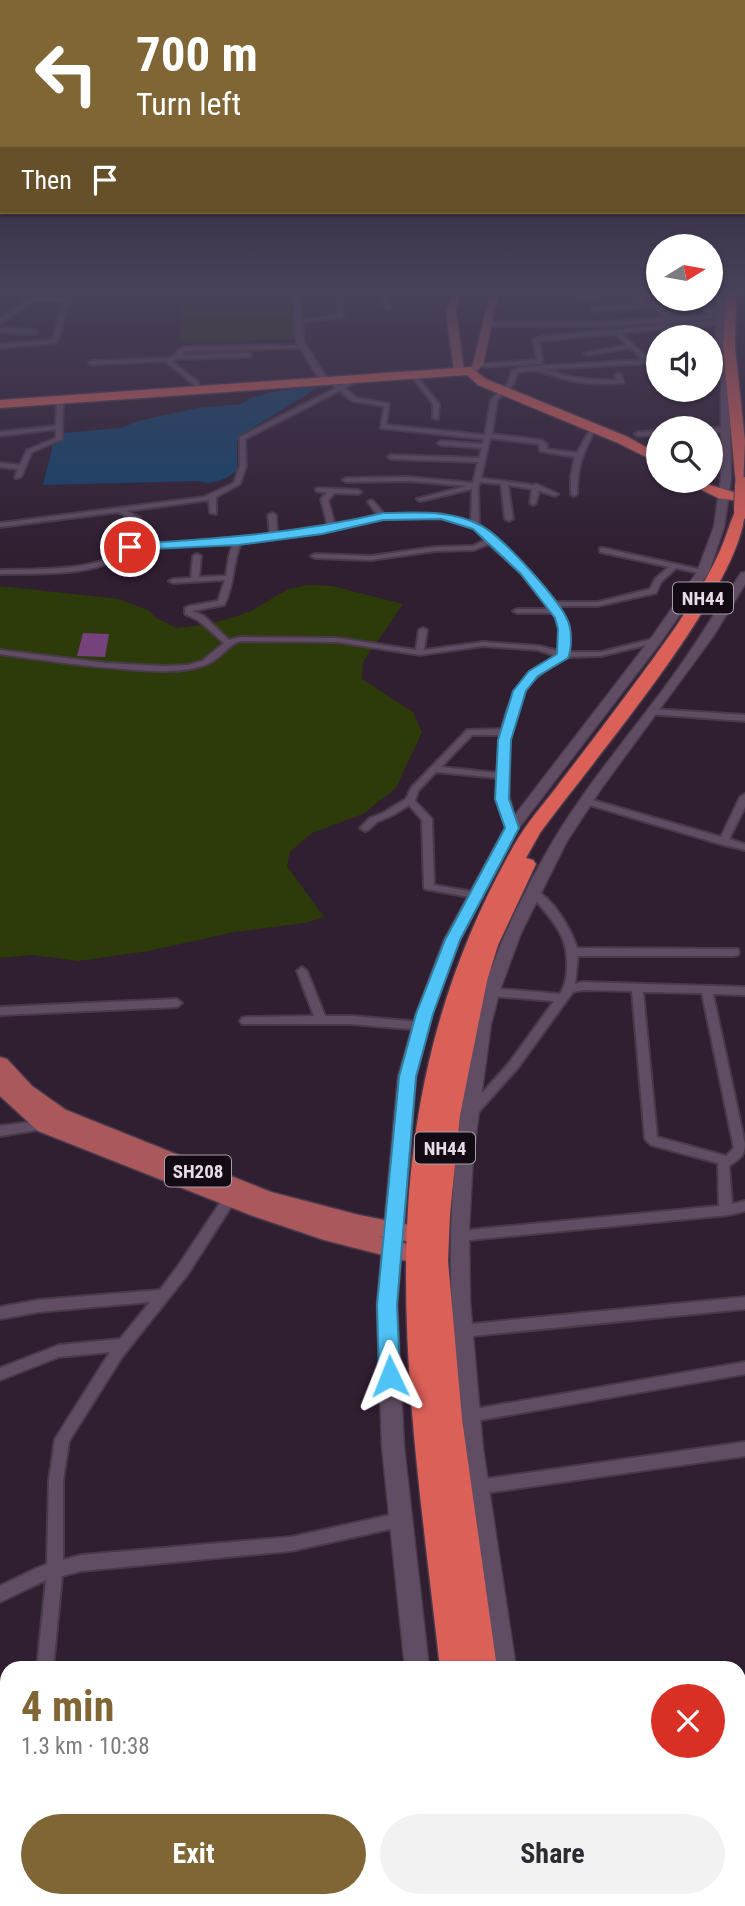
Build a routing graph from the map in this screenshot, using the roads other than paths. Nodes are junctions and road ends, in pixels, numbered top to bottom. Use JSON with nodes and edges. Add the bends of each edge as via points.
{"nodes":[{"id":1,"x":191,"y":379,"type":"edge"},
{"id":2,"x":327,"y":379,"type":"edge"},
{"id":3,"x":351,"y":379,"type":"edge"},
{"id":4,"x":420,"y":379,"type":"edge"},
{"id":5,"x":484,"y":379,"type":"edge"},
{"id":6,"x":509,"y":379,"type":"edge"},
{"id":7,"x":579,"y":379,"type":"edge"},
{"id":8,"x":620,"y":379,"type":"edge"},
{"id":9,"x":735,"y":379,"type":"edge"},
{"id":10,"x":736,"y":379,"type":"edge"},
{"id":11,"x":331,"y":383,"type":"junction"},
{"id":12,"x":499,"y":389,"type":"junction"},
{"id":13,"x":198,"y":390,"type":"junction"},
{"id":14,"x":60,"y":399,"type":"junction"},
{"id":15,"x":0,"y":404,"type":"edge"},
{"id":16,"x":436,"y":418,"type":"dead end"},
{"id":17,"x":60,"y":427,"type":"junction"},
{"id":18,"x":593,"y":429,"type":"junction"},
{"id":19,"x":723,"y":430,"type":"edge"},
{"id":20,"x":727,"y":430,"type":"junction"},
{"id":21,"x":0,"y":434,"type":"edge"},
{"id":22,"x":646,"y":434,"type":"edge"},
{"id":23,"x":638,"y":435,"type":"dead end"},
{"id":24,"x":488,"y":436,"type":"junction"},
{"id":25,"x":441,"y":443,"type":"dead end"},
{"id":26,"x":723,"y":445,"type":"edge"},
{"id":27,"x":727,"y":445,"type":"junction"},
{"id":28,"x":485,"y":446,"type":"junction"},
{"id":29,"x":646,"y":452,"type":"edge"},
{"id":30,"x":578,"y":455,"type":"junction"},
{"id":31,"x":391,"y":457,"type":"dead end"},
{"id":32,"x":481,"y":460,"type":"junction"},
{"id":33,"x":0,"y":465,"type":"edge"},
{"id":34,"x":23,"y":467,"type":"junction"},
{"id":35,"x":18,"y":477,"type":"dead end"},
{"id":36,"x":346,"y":480,"type":"dead end"},
{"id":37,"x":476,"y":484,"type":"junction"},
{"id":38,"x":504,"y":484,"type":"junction"},
{"id":39,"x":536,"y":486,"type":"junction"},
{"id":40,"x":318,"y":490,"type":"dead end"},
{"id":41,"x":331,"y":490,"type":"junction"},
{"id":42,"x":358,"y":492,"type":"dead end"},
{"id":43,"x":724,"y":492,"type":"junction"},
{"id":44,"x":704,"y":493,"type":"edge"},
{"id":45,"x":555,"y":494,"type":"dead end"},
{"id":46,"x":575,"y":494,"type":"dead end"},
{"id":47,"x":212,"y":496,"type":"junction"},
{"id":48,"x":743,"y":498,"type":"edge"},
{"id":49,"x":420,"y":499,"type":"dead end"},
{"id":50,"x":371,"y":502,"type":"dead end"},
{"id":51,"x":533,"y":503,"type":"dead end"},
{"id":52,"x":121,"y":510,"type":"junction"},
{"id":53,"x":721,"y":512,"type":"junction"},
{"id":54,"x":215,"y":513,"type":"dead end"},
{"id":55,"x":272,"y":515,"type":"dead end"},
{"id":56,"x":383,"y":517,"type":"junction"},
{"id":57,"x":509,"y":519,"type":"dead end"},
{"id":58,"x":0,"y":525,"type":"edge"},
{"id":59,"x":477,"y":527,"type":"junction"},
{"id":60,"x":332,"y":528,"type":"junction"},
{"id":61,"x":274,"y":536,"type":"junction"},
{"id":62,"x":491,"y":540,"type":"junction"},
{"id":63,"x":238,"y":541,"type":"junction"},
{"id":64,"x":745,"y":544,"type":"edge"},
{"id":65,"x":130,"y":547,"type":"junction"},
{"id":66,"x":603,"y":550,"type":"dead end"},
{"id":67,"x":197,"y":556,"type":"dead end"},
{"id":68,"x":315,"y":556,"type":"dead end"},
{"id":69,"x":674,"y":566,"type":"junction"},
{"id":70,"x":0,"y":572,"type":"edge"},
{"id":71,"x":704,"y":572,"type":"junction"},
{"id":72,"x":745,"y":575,"type":"edge"},
{"id":73,"x":229,"y":579,"type":"junction"},
{"id":74,"x":195,"y":580,"type":"junction"},
{"id":75,"x":173,"y":581,"type":"dead end"},
{"id":76,"x":553,"y":608,"type":"junction"},
{"id":77,"x":517,"y":611,"type":"dead end"},
{"id":78,"x":423,"y":630,"type":"dead end"},
{"id":79,"x":656,"y":640,"type":"junction"},
{"id":80,"x":227,"y":642,"type":"junction"},
{"id":81,"x":0,"y":652,"type":"edge"},
{"id":82,"x":420,"y":653,"type":"junction"},
{"id":83,"x":563,"y":655,"type":"junction"},
{"id":84,"x":652,"y":712,"type":"junction"},
{"id":85,"x":745,"y":718,"type":"edge"},
{"id":86,"x":507,"y":732,"type":"junction"},
{"id":87,"x":434,"y":769,"type":"junction"},
{"id":88,"x":504,"y":776,"type":"junction"},
{"id":89,"x":745,"y":797,"type":"edge"},
{"id":90,"x":410,"y":801,"type":"junction"},
{"id":91,"x":586,"y":801,"type":"junction"},
{"id":92,"x":365,"y":828,"type":"dead end"},
{"id":93,"x":512,"y":828,"type":"junction"},
{"id":94,"x":723,"y":842,"type":"junction"},
{"id":95,"x":745,"y":847,"type":"edge"},
{"id":96,"x":534,"y":892,"type":"junction"},
{"id":97,"x":477,"y":895,"type":"junction"},
{"id":98,"x":573,"y":952,"type":"junction"},
{"id":99,"x":734,"y":952,"type":"dead end"},
{"id":100,"x":302,"y":971,"type":"dead end"},
{"id":101,"x":637,"y":988,"type":"junction"},
{"id":102,"x":707,"y":990,"type":"junction"},
{"id":103,"x":745,"y":991,"type":"edge"},
{"id":104,"x":491,"y":992,"type":"junction"},
{"id":105,"x":566,"y":993,"type":"junction"},
{"id":106,"x":177,"y":1003,"type":"dead end"},
{"id":107,"x":0,"y":1011,"type":"edge"},
{"id":108,"x":246,"y":1021,"type":"dead end"},
{"id":109,"x":321,"y":1021,"type":"junction"},
{"id":110,"x":421,"y":1026,"type":"junction"},
{"id":111,"x":0,"y":1064,"type":"edge"},
{"id":112,"x":0,"y":1085,"type":"edge"},
{"id":113,"x":467,"y":1118,"type":"junction"},
{"id":114,"x":52,"y":1120,"type":"junction"},
{"id":115,"x":0,"y":1131,"type":"edge"},
{"id":116,"x":742,"y":1146,"type":"edge"},
{"id":117,"x":725,"y":1160,"type":"junction"},
{"id":118,"x":230,"y":1198,"type":"junction"},
{"id":119,"x":745,"y":1206,"type":"edge"},
{"id":120,"x":726,"y":1210,"type":"junction"},
{"id":121,"x":459,"y":1236,"type":"junction"},
{"id":122,"x":405,"y":1242,"type":"junction"},
{"id":123,"x":162,"y":1296,"type":"junction"},
{"id":124,"x":745,"y":1303,"type":"edge"},
{"id":125,"x":0,"y":1313,"type":"edge"},
{"id":126,"x":461,"y":1331,"type":"junction"},
{"id":127,"x":123,"y":1345,"type":"junction"},
{"id":128,"x":745,"y":1368,"type":"edge"},
{"id":129,"x":0,"y":1374,"type":"edge"},
{"id":130,"x":469,"y":1416,"type":"junction"},
{"id":131,"x":745,"y":1449,"type":"edge"},
{"id":132,"x":478,"y":1487,"type":"junction"},
{"id":133,"x":399,"y":1520,"type":"junction"},
{"id":134,"x":55,"y":1569,"type":"junction"},
{"id":135,"x":0,"y":1594,"type":"edge"},
{"id":136,"x":46,"y":1661,"type":"edge"},
{"id":137,"x":416,"y":1661,"type":"edge"},
{"id":138,"x":455,"y":1661,"type":"edge"},
{"id":139,"x":480,"y":1661,"type":"edge"},
{"id":140,"x":503,"y":1661,"type":"edge"}],
"edges":[{"from":1,"to":13,"type":"street"},
{"from":2,"to":11,"type":"street"},
{"from":3,"to":11,"type":"highway"},
{"from":4,"to":16,"type":"street","via":[[436,404]]},
{"from":5,"to":12,"type":"highway"},
{"from":6,"to":12,"type":"street"},
{"from":7,"to":8,"type":"street","via":[[622,382]]},
{"from":9,"to":20,"type":"street"},
{"from":10,"to":48,"type":"highway","number":"NH44"},
{"from":11,"to":13,"type":"highway"},
{"from":11,"to":24,"type":"street","via":[[355,400],[387,404],[383,427]]},
{"from":11,"to":47,"type":"street","via":[[242,438],[243,466],[237,484]]},
{"from":12,"to":18,"type":"highway"},
{"from":12,"to":24,"type":"street"},
{"from":13,"to":14,"type":"highway"},
{"from":14,"to":15,"type":"highway"},
{"from":14,"to":17,"type":"street"},
{"from":17,"to":21,"type":"street"},
{"from":17,"to":34,"type":"street","via":[[57,441],[32,449]]},
{"from":18,"to":29,"type":"highway"},
{"from":18,"to":30,"type":"street"},
{"from":19,"to":20,"type":"street"},
{"from":20,"to":27,"type":"street"},
{"from":22,"to":23,"type":"street"},
{"from":24,"to":28,"type":"street"},
{"from":24,"to":30,"type":"street","via":[[541,442],[542,450]]},
{"from":25,"to":28,"type":"street"},
{"from":26,"to":27,"type":"street"},
{"from":27,"to":43,"type":"street"},
{"from":28,"to":32,"type":"street"},
{"from":30,"to":46,"type":"street"},
{"from":31,"to":32,"type":"street"},
{"from":32,"to":37,"type":"street"},
{"from":33,"to":34,"type":"street"},
{"from":34,"to":35,"type":"street"},
{"from":36,"to":37,"type":"street"},
{"from":37,"to":38,"type":"street"},
{"from":37,"to":49,"type":"street"},
{"from":37,"to":59,"type":"street"},
{"from":38,"to":39,"type":"street"},
{"from":38,"to":57,"type":"street"},
{"from":39,"to":45,"type":"street"},
{"from":39,"to":51,"type":"street"},
{"from":40,"to":41,"type":"street"},
{"from":41,"to":42,"type":"street"},
{"from":41,"to":60,"type":"street","via":[[324,499]]},
{"from":43,"to":48,"type":"highway"},
{"from":43,"to":53,"type":"street"},
{"from":44,"to":53,"type":"highway"},
{"from":47,"to":52,"type":"street"},
{"from":47,"to":54,"type":"street"},
{"from":48,"to":122,"type":"highway","number":"NH44","via":[[731,546],[712,584],[526,840],[480,927],[441,1057]]},
{"from":50,"to":56,"type":"street"},
{"from":52,"to":58,"type":"street"},
{"from":52,"to":65,"type":"street","via":[[136,518]]},
{"from":53,"to":71,"type":"street"},
{"from":55,"to":61,"type":"street"},
{"from":56,"to":59,"type":"street","via":[[441,516]]},
{"from":56,"to":60,"type":"street"},
{"from":59,"to":62,"type":"street"},
{"from":60,"to":61,"type":"street"},
{"from":61,"to":63,"type":"street"},
{"from":62,"to":68,"type":"street","via":[[474,548],[371,558]]},
{"from":62,"to":76,"type":"street","via":[[524,570]]},
{"from":63,"to":65,"type":"street"},
{"from":63,"to":73,"type":"street"},
{"from":64,"to":139,"type":"highway","number":"NH44","via":[[719,596],[528,861],[476,981],[448,1115],[435,1261],[448,1419]]},
{"from":65,"to":70,"type":"street","via":[[114,560],[75,568]]},
{"from":66,"to":69,"type":"street"},
{"from":67,"to":74,"type":"street"},
{"from":69,"to":71,"type":"street"},
{"from":69,"to":76,"type":"street","via":[[653,591],[598,604]]},
{"from":71,"to":79,"type":"street"},
{"from":72,"to":84,"type":"street"},
{"from":73,"to":74,"type":"street"},
{"from":73,"to":80,"type":"street","via":[[221,603],[189,608],[188,612]]},
{"from":74,"to":75,"type":"street"},
{"from":76,"to":77,"type":"street"},
{"from":76,"to":83,"type":"street","via":[[564,629]]},
{"from":78,"to":82,"type":"street"},
{"from":79,"to":83,"type":"street","via":[[601,654]]},
{"from":79,"to":93,"type":"street"},
{"from":80,"to":81,"type":"street","via":[[205,663],[177,668]]},
{"from":80,"to":82,"type":"street","via":[[338,639]]},
{"from":82,"to":83,"type":"street","via":[[483,644],[539,648]]},
{"from":83,"to":86,"type":"street","via":[[534,674],[520,691]]},
{"from":84,"to":85,"type":"street"},
{"from":84,"to":91,"type":"street"},
{"from":86,"to":87,"type":"street","via":[[470,732]]},
{"from":86,"to":88,"type":"street"},
{"from":87,"to":88,"type":"street"},
{"from":87,"to":90,"type":"street"},
{"from":88,"to":93,"type":"street","via":[[502,799]]},
{"from":89,"to":94,"type":"street"},
{"from":90,"to":92,"type":"street","via":[[375,817]]},
{"from":90,"to":97,"type":"street","via":[[427,819],[429,887]]},
{"from":91,"to":94,"type":"street"},
{"from":91,"to":96,"type":"street"},
{"from":93,"to":97,"type":"street"},
{"from":94,"to":95,"type":"street"},
{"from":96,"to":98,"type":"street","via":[[558,917]]},
{"from":96,"to":104,"type":"street"},
{"from":97,"to":110,"type":"street","via":[[453,940]]},
{"from":98,"to":99,"type":"street"},
{"from":98,"to":105,"type":"street","via":[[573,974]]},
{"from":100,"to":109,"type":"street"},
{"from":101,"to":102,"type":"street"},
{"from":101,"to":105,"type":"street","via":[[583,986]]},
{"from":101,"to":117,"type":"street","via":[[651,1139]]},
{"from":102,"to":103,"type":"street"},
{"from":102,"to":116,"type":"street"},
{"from":104,"to":105,"type":"street"},
{"from":104,"to":113,"type":"street"},
{"from":105,"to":113,"type":"street","via":[[513,1066]]},
{"from":106,"to":107,"type":"street"},
{"from":108,"to":109,"type":"street"},
{"from":109,"to":110,"type":"street"},
{"from":110,"to":122,"type":"street","via":[[407,1077]]},
{"from":111,"to":114,"type":"main road","number":"SH208"},
{"from":112,"to":114,"type":"main road","number":"SH208"},
{"from":113,"to":121,"type":"street"},
{"from":114,"to":115,"type":"street"},
{"from":114,"to":118,"type":"main road","number":"SH208"},
{"from":114,"to":122,"type":"main road","number":"SH208","via":[[267,1199]]},
{"from":116,"to":117,"type":"street"},
{"from":117,"to":120,"type":"street","via":[[721,1170]]},
{"from":118,"to":122,"type":"main road","number":"SH208","via":[[324,1231]]},
{"from":118,"to":123,"type":"street"},
{"from":119,"to":120,"type":"street"},
{"from":120,"to":121,"type":"street"},
{"from":121,"to":126,"type":"street"},
{"from":122,"to":133,"type":"street","via":[[387,1305]]},
{"from":122,"to":138,"type":"highway","number":"NH44","via":[[419,1315]]},
{"from":123,"to":125,"type":"street"},
{"from":123,"to":127,"type":"street"},
{"from":124,"to":126,"type":"street"},
{"from":126,"to":130,"type":"street"},
{"from":127,"to":129,"type":"street","via":[[59,1351]]},
{"from":127,"to":134,"type":"street","via":[[62,1439],[56,1480]]},
{"from":128,"to":130,"type":"street"},
{"from":130,"to":132,"type":"street"},
{"from":131,"to":132,"type":"street"},
{"from":132,"to":140,"type":"street"},
{"from":133,"to":134,"type":"street","via":[[291,1544]]},
{"from":133,"to":137,"type":"street"},
{"from":134,"to":135,"type":"street"},
{"from":134,"to":136,"type":"street"}]}
